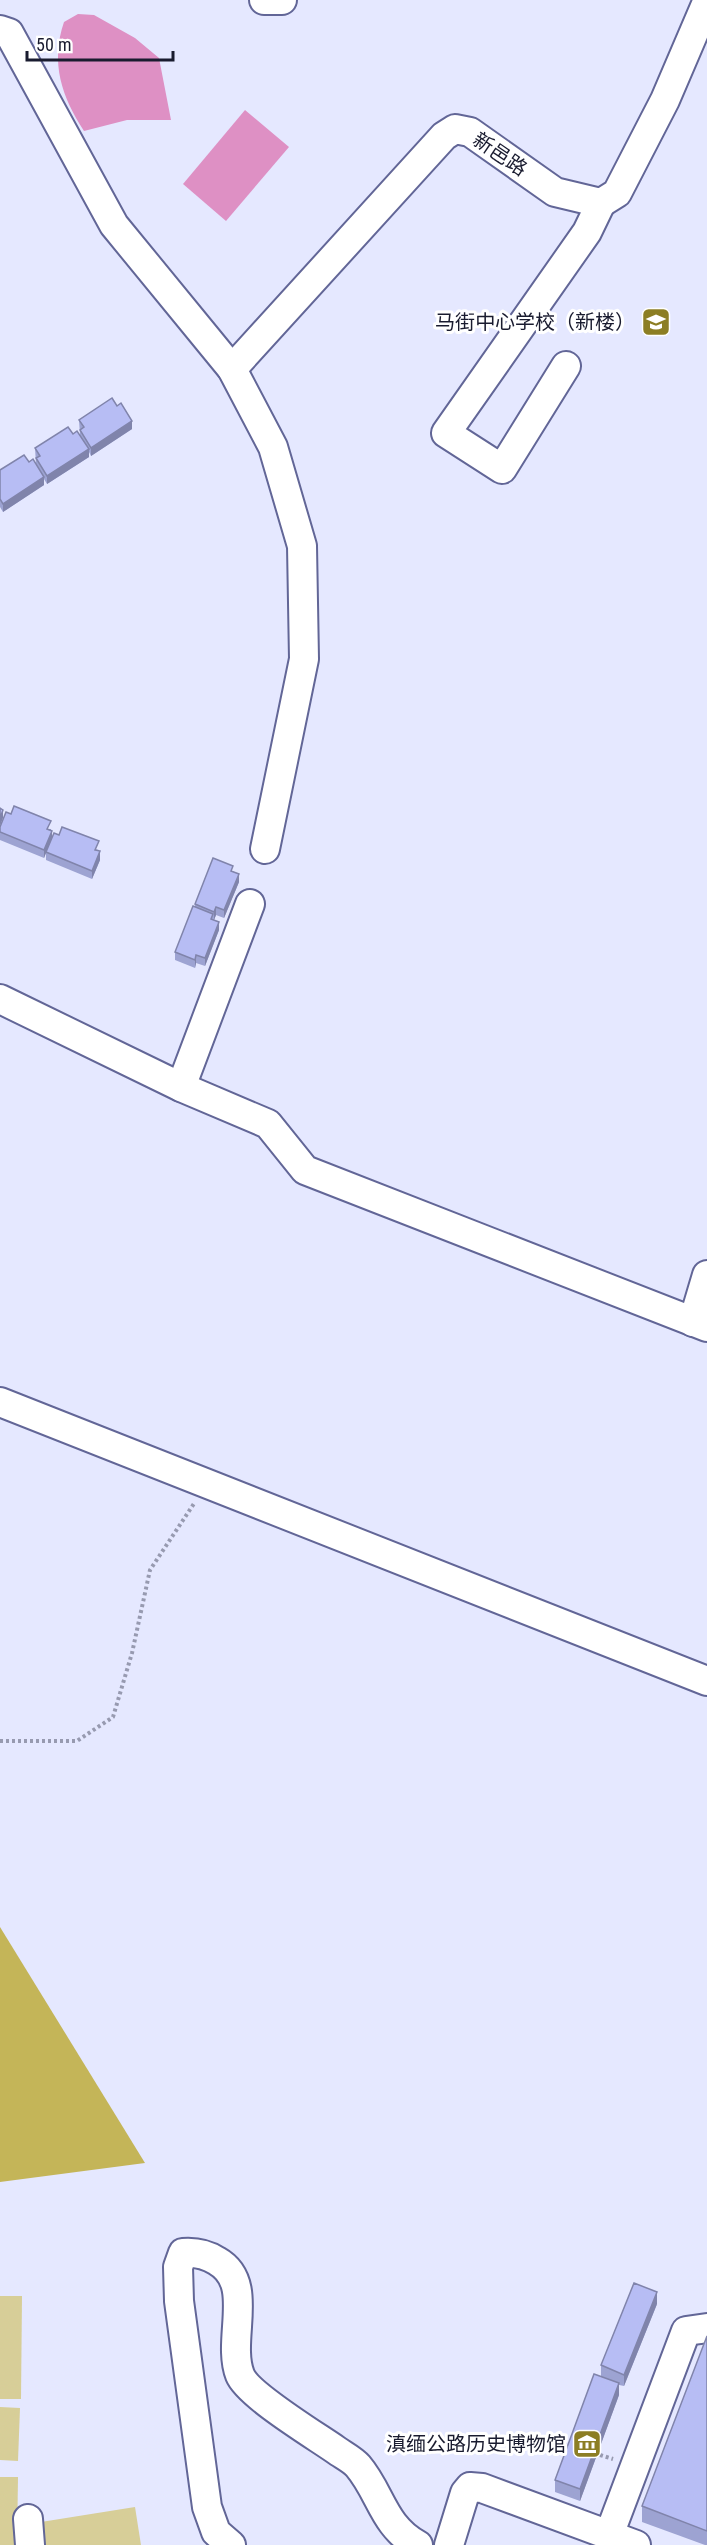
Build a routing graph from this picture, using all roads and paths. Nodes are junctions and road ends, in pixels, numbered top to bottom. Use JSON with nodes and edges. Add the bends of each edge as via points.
{"nodes":[{"id":1,"x":264,"y":0,"type":"edge"},
{"id":2,"x":282,"y":0,"type":"edge"},
{"id":3,"x":707,"y":2,"type":"edge"},
{"id":4,"x":0,"y":30,"type":"edge"},
{"id":5,"x":601,"y":203,"type":"junction"},
{"id":6,"x":566,"y":366,"type":"dead end"},
{"id":7,"x":232,"y":369,"type":"junction"},
{"id":8,"x":265,"y":849,"type":"dead end"},
{"id":9,"x":250,"y":904,"type":"dead end"},
{"id":10,"x":0,"y":999,"type":"edge"},
{"id":11,"x":181,"y":1087,"type":"junction"},
{"id":12,"x":707,"y":1275,"type":"edge"},
{"id":13,"x":700,"y":1325,"type":"edge"},
{"id":14,"x":0,"y":1402,"type":"edge"},
{"id":15,"x":206,"y":1484,"type":"junction"},
{"id":16,"x":707,"y":1681,"type":"edge"},
{"id":17,"x":0,"y":1741,"type":"edge"},
{"id":18,"x":707,"y":2328,"type":"edge"},
{"id":19,"x":208,"y":2510,"type":"junction"},
{"id":20,"x":609,"y":2535,"type":"junction"},
{"id":21,"x":206,"y":2545,"type":"edge"},
{"id":22,"x":231,"y":2545,"type":"edge"},
{"id":23,"x":418,"y":2545,"type":"edge"},
{"id":24,"x":449,"y":2545,"type":"edge"},
{"id":25,"x":636,"y":2545,"type":"edge"}],
"edges":[{"from":1,"to":2,"type":"street"},
{"from":3,"to":5,"type":"street","via":[[665,100],[616,194]]},
{"from":4,"to":7,"type":"street","via":[[9,33],[114,225]]},
{"from":5,"to":6,"type":"street","via":[[587,232],[446,433],[502,469]]},
{"from":5,"to":7,"type":"street","name":"新邑路","via":[[555,192],[470,132],[455,129],[444,136]]},
{"from":7,"to":8,"type":"street","via":[[273,447],[302,546],[304,659]]},
{"from":9,"to":11,"type":"street"},
{"from":10,"to":11,"type":"street"},
{"from":11,"to":13,"type":"street","via":[[268,1124],[305,1170]]},
{"from":12,"to":13,"type":"street"},
{"from":14,"to":15,"type":"street"},
{"from":15,"to":16,"type":"street"},
{"from":15,"to":17,"type":"path","via":[[150,1570],[113,1717],[77,1741]]},
{"from":18,"to":20,"type":"street","via":[[686,2331]]},
{"from":19,"to":21,"type":"street"},
{"from":19,"to":22,"type":"street","via":[[216,2532]]},
{"from":19,"to":23,"type":"street","via":[[179,2301],[179,2263],[183,2253],[194,2252],[226,2266],[236,2282],[234,2346],[242,2378],[262,2398],[358,2466],[388,2519]]},
{"from":20,"to":24,"type":"street","via":[[470,2487]]},
{"from":20,"to":25,"type":"street"}]}
